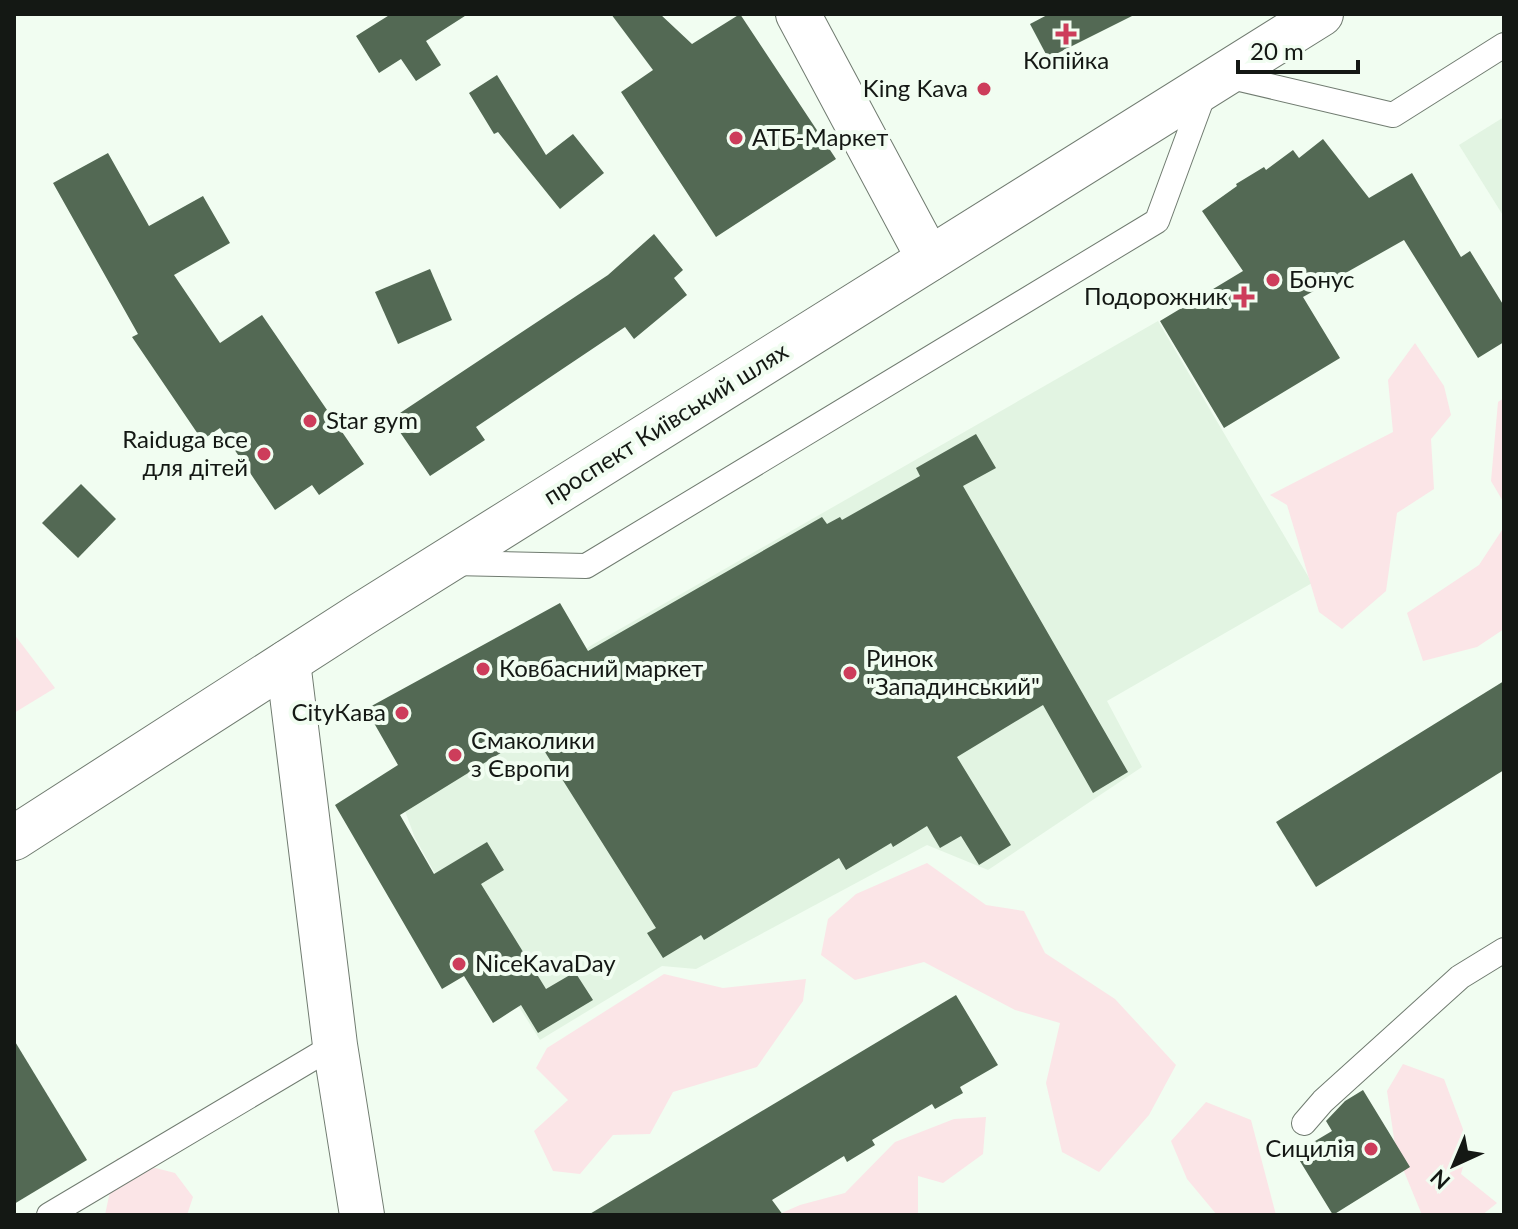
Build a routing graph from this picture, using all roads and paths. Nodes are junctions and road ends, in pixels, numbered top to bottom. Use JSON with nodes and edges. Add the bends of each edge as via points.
{"nodes":[{"id":1,"x":798,"y":14,"type":"edge"},
{"id":2,"x":1321,"y":14,"type":"edge"},
{"id":3,"x":1504,"y":45,"type":"edge"},
{"id":4,"x":1215,"y":80,"type":"junction"},
{"id":5,"x":929,"y":259,"type":"junction"},
{"id":6,"x":446,"y":562,"type":"junction"},
{"id":7,"x":288,"y":662,"type":"junction"},
{"id":8,"x":14,"y":838,"type":"edge"},
{"id":9,"x":1504,"y":950,"type":"edge"},
{"id":10,"x":335,"y":1045,"type":"junction"},
{"id":11,"x":1304,"y":1123,"type":"dead end"},
{"id":12,"x":49,"y":1215,"type":"edge"},
{"id":13,"x":362,"y":1215,"type":"edge"}],
"edges":[{"from":1,"to":5,"type":"main road"},
{"from":2,"to":4,"type":"main road","name":"проспект Київський шлях"},
{"from":3,"to":4,"type":"lane","via":[[1393,115]]},
{"from":4,"to":5,"type":"main road","name":"проспект Київський шлях"},
{"from":4,"to":6,"type":"lane","via":[[1157,221],[586,566]]},
{"from":5,"to":6,"type":"main road","name":"проспект Київський шлях"},
{"from":6,"to":7,"type":"main road","name":"проспект Київський шлях"},
{"from":7,"to":8,"type":"main road","name":"проспект Київський шлях"},
{"from":7,"to":10,"type":"main road"},
{"from":9,"to":11,"type":"lane","via":[[1460,977]]},
{"from":10,"to":12,"type":"lane"},
{"from":10,"to":13,"type":"main road"}]}
